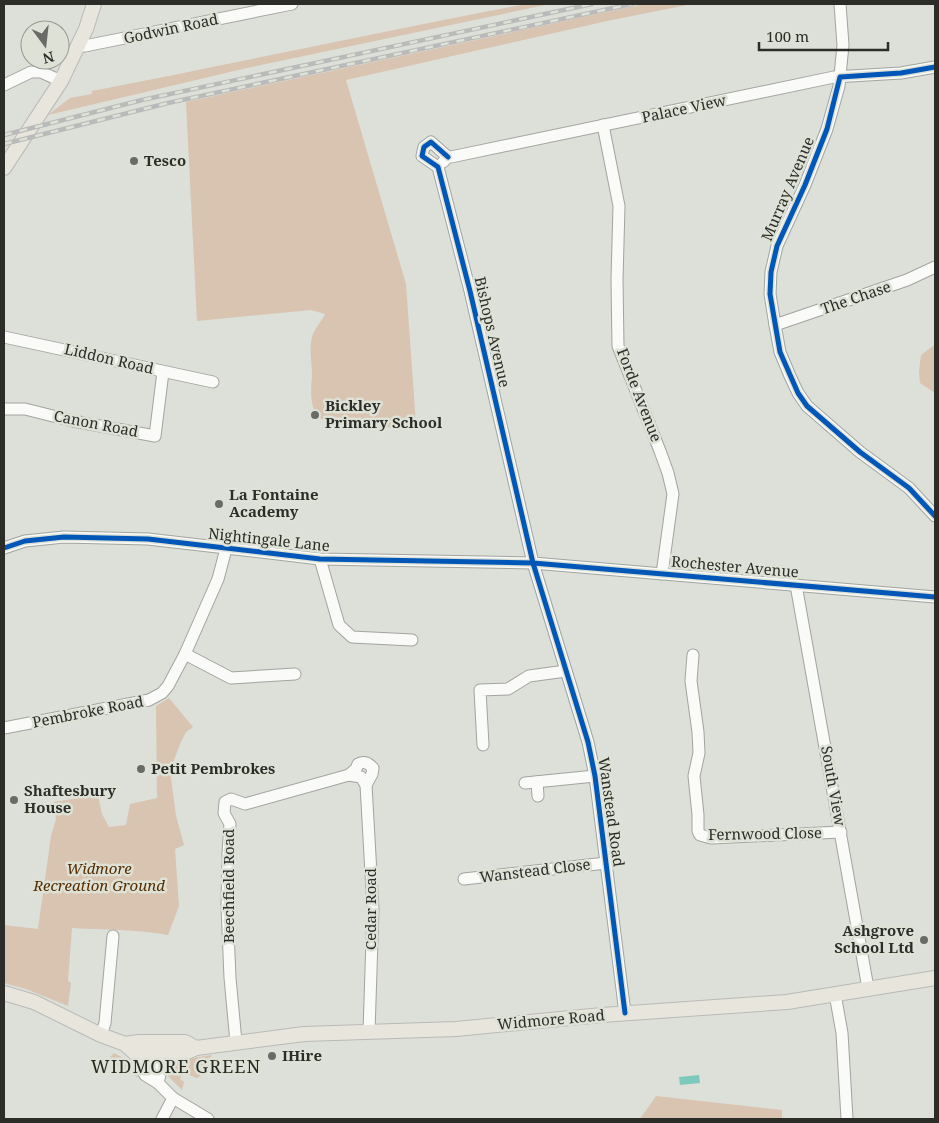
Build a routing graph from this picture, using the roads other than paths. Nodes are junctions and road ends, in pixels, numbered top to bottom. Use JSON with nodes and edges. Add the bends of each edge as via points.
{"nodes":[{"id":1,"x":93,"y":4,"type":"edge"},
{"id":2,"x":292,"y":4,"type":"edge"},
{"id":3,"x":840,"y":4,"type":"edge"},
{"id":4,"x":79,"y":46,"type":"junction"},
{"id":5,"x":935,"y":67,"type":"edge"},
{"id":6,"x":840,"y":76,"type":"junction"},
{"id":7,"x":62,"y":81,"type":"junction"},
{"id":8,"x":4,"y":85,"type":"edge"},
{"id":9,"x":603,"y":126,"type":"junction"},
{"id":10,"x":448,"y":157,"type":"junction"},
{"id":11,"x":438,"y":167,"type":"junction"},
{"id":12,"x":4,"y":168,"type":"edge"},
{"id":13,"x":935,"y":267,"type":"edge"},
{"id":14,"x":775,"y":325,"type":"junction"},
{"id":15,"x":4,"y":337,"type":"edge"},
{"id":16,"x":164,"y":372,"type":"junction"},
{"id":17,"x":213,"y":382,"type":"dead end"},
{"id":18,"x":4,"y":409,"type":"edge"},
{"id":19,"x":935,"y":516,"type":"edge"},
{"id":20,"x":4,"y":548,"type":"edge"},
{"id":21,"x":226,"y":548,"type":"junction"},
{"id":22,"x":320,"y":559,"type":"junction"},
{"id":23,"x":533,"y":563,"type":"junction"},
{"id":24,"x":662,"y":574,"type":"junction"},
{"id":25,"x":796,"y":585,"type":"junction"},
{"id":26,"x":935,"y":597,"type":"edge"},
{"id":27,"x":412,"y":640,"type":"dead end"},
{"id":28,"x":185,"y":654,"type":"junction"},
{"id":29,"x":693,"y":655,"type":"dead end"},
{"id":30,"x":566,"y":670,"type":"junction"},
{"id":31,"x":295,"y":674,"type":"dead end"},
{"id":32,"x":4,"y":728,"type":"edge"},
{"id":33,"x":483,"y":745,"type":"dead end"},
{"id":34,"x":594,"y":776,"type":"junction"},
{"id":35,"x":538,"y":796,"type":"dead end"},
{"id":36,"x":230,"y":824,"type":"joint"},
{"id":37,"x":841,"y":832,"type":"junction"},
{"id":38,"x":606,"y":863,"type":"junction"},
{"id":39,"x":464,"y":879,"type":"dead end"},
{"id":40,"x":113,"y":936,"type":"dead end"},
{"id":41,"x":935,"y":978,"type":"edge"},
{"id":42,"x":868,"y":988,"type":"junction"},
{"id":43,"x":4,"y":993,"type":"edge"},
{"id":44,"x":835,"y":994,"type":"junction"},
{"id":45,"x":625,"y":1013,"type":"junction"},
{"id":46,"x":369,"y":1032,"type":"junction"},
{"id":47,"x":101,"y":1035,"type":"junction"},
{"id":48,"x":236,"y":1042,"type":"junction"},
{"id":49,"x":130,"y":1048,"type":"junction"},
{"id":50,"x":156,"y":1049,"type":"junction"},
{"id":51,"x":155,"y":1081,"type":"junction"},
{"id":52,"x":174,"y":1098,"type":"junction"},
{"id":53,"x":162,"y":1119,"type":"edge"},
{"id":54,"x":208,"y":1119,"type":"edge"},
{"id":55,"x":847,"y":1119,"type":"edge"}],
"edges":[{"from":1,"to":4,"type":"main road"},
{"from":2,"to":4,"type":"street","name":"Godwin Road"},
{"from":3,"to":6,"type":"street","name":"Murray Avenue","via":[[843,45]]},
{"from":4,"to":7,"type":"main road"},
{"from":5,"to":6,"type":"street","name":"Palace View","via":[[901,73]]},
{"from":6,"to":9,"type":"street","name":"Palace View"},
{"from":6,"to":14,"type":"street","name":"Murray Avenue","via":[[827,129],[777,246],[770,294]]},
{"from":7,"to":8,"type":"street","via":[[36,71]]},
{"from":7,"to":12,"type":"main road"},
{"from":9,"to":10,"type":"street","name":"Palace View"},
{"from":9,"to":24,"type":"street","name":"Forde Avenue","via":[[619,206],[618,346],[672,486]]},
{"from":10,"to":11,"type":"street"},
{"from":10,"to":11,"type":"street","name":"Bishops Avenue","via":[[431,142],[424,147],[422,156]]},
{"from":11,"to":23,"type":"street","name":"Bishops Avenue"},
{"from":13,"to":14,"type":"street","name":"The Chase","via":[[907,280]]},
{"from":14,"to":19,"type":"street","name":"Murray Avenue","via":[[780,352],[808,406],[860,452],[909,488]]},
{"from":15,"to":16,"type":"street","name":"Liddon Road"},
{"from":16,"to":17,"type":"street","name":"Liddon Road"},
{"from":16,"to":18,"type":"street","name":"Canon Road","via":[[155,436],[25,409]]},
{"from":20,"to":21,"type":"street","name":"Nightingale Lane","via":[[26,541],[64,537],[148,540]]},
{"from":21,"to":22,"type":"street","name":"Nightingale Lane"},
{"from":21,"to":28,"type":"street","name":"Pembroke Road","via":[[218,579]]},
{"from":22,"to":23,"type":"street","name":"Nightingale Lane"},
{"from":22,"to":27,"type":"street","via":[[339,625],[352,637]]},
{"from":23,"to":24,"type":"street","name":"Rochester Avenue"},
{"from":23,"to":30,"type":"street","name":"Wanstead Road"},
{"from":24,"to":25,"type":"street","name":"Rochester Avenue"},
{"from":25,"to":26,"type":"street","name":"Rochester Avenue"},
{"from":25,"to":37,"type":"street","name":"South View"},
{"from":28,"to":31,"type":"street","via":[[231,678]]},
{"from":28,"to":32,"type":"street","name":"Pembroke Road","via":[[168,686],[149,700]]},
{"from":29,"to":37,"type":"street","name":"Fernwood Close","via":[[691,681],[699,753],[694,776],[700,835],[711,838]]},
{"from":30,"to":33,"type":"street","via":[[529,676],[508,689],[480,690]]},
{"from":30,"to":34,"type":"street","name":"Wanstead Road","via":[[588,742]]},
{"from":34,"to":35,"type":"street","via":[[531,783]]},
{"from":34,"to":38,"type":"street","name":"Wanstead Road"},
{"from":36,"to":46,"type":"street","name":"Cedar Road","via":[[245,804],[349,775],[364,762],[373,768],[366,786],[373,909]]},
{"from":36,"to":48,"type":"street","name":"Beechfield Road","via":[[227,906]]},
{"from":37,"to":42,"type":"street","name":"South View"},
{"from":38,"to":39,"type":"street","name":"Wanstead Close"},
{"from":38,"to":45,"type":"street","name":"Wanstead Road"},
{"from":40,"to":47,"type":"street","via":[[105,1023]]},
{"from":41,"to":42,"type":"main road","name":"Widmore Road"},
{"from":42,"to":44,"type":"main road","name":"Widmore Road"},
{"from":43,"to":47,"type":"main road","name":"Widmore Road","via":[[34,1002]]},
{"from":44,"to":45,"type":"main road","name":"Widmore Road","via":[[774,1003]]},
{"from":44,"to":55,"type":"street","via":[[842,1033]]},
{"from":45,"to":46,"type":"main road","name":"Widmore Road","via":[[456,1030]]},
{"from":46,"to":48,"type":"main road","name":"Widmore Road","via":[[304,1034]]},
{"from":47,"to":49,"type":"main road","name":"Widmore Road"},
{"from":48,"to":50,"type":"main road","name":"Widmore Road","via":[[182,1053]]},
{"from":49,"to":50,"type":"main road","name":"Widmore Road","via":[[139,1042]]},
{"from":49,"to":51,"type":"street","via":[[145,1076]]},
{"from":50,"to":51,"type":"street","via":[[161,1075]]},
{"from":51,"to":52,"type":"street"},
{"from":52,"to":53,"type":"street"},
{"from":52,"to":54,"type":"street"}]}
